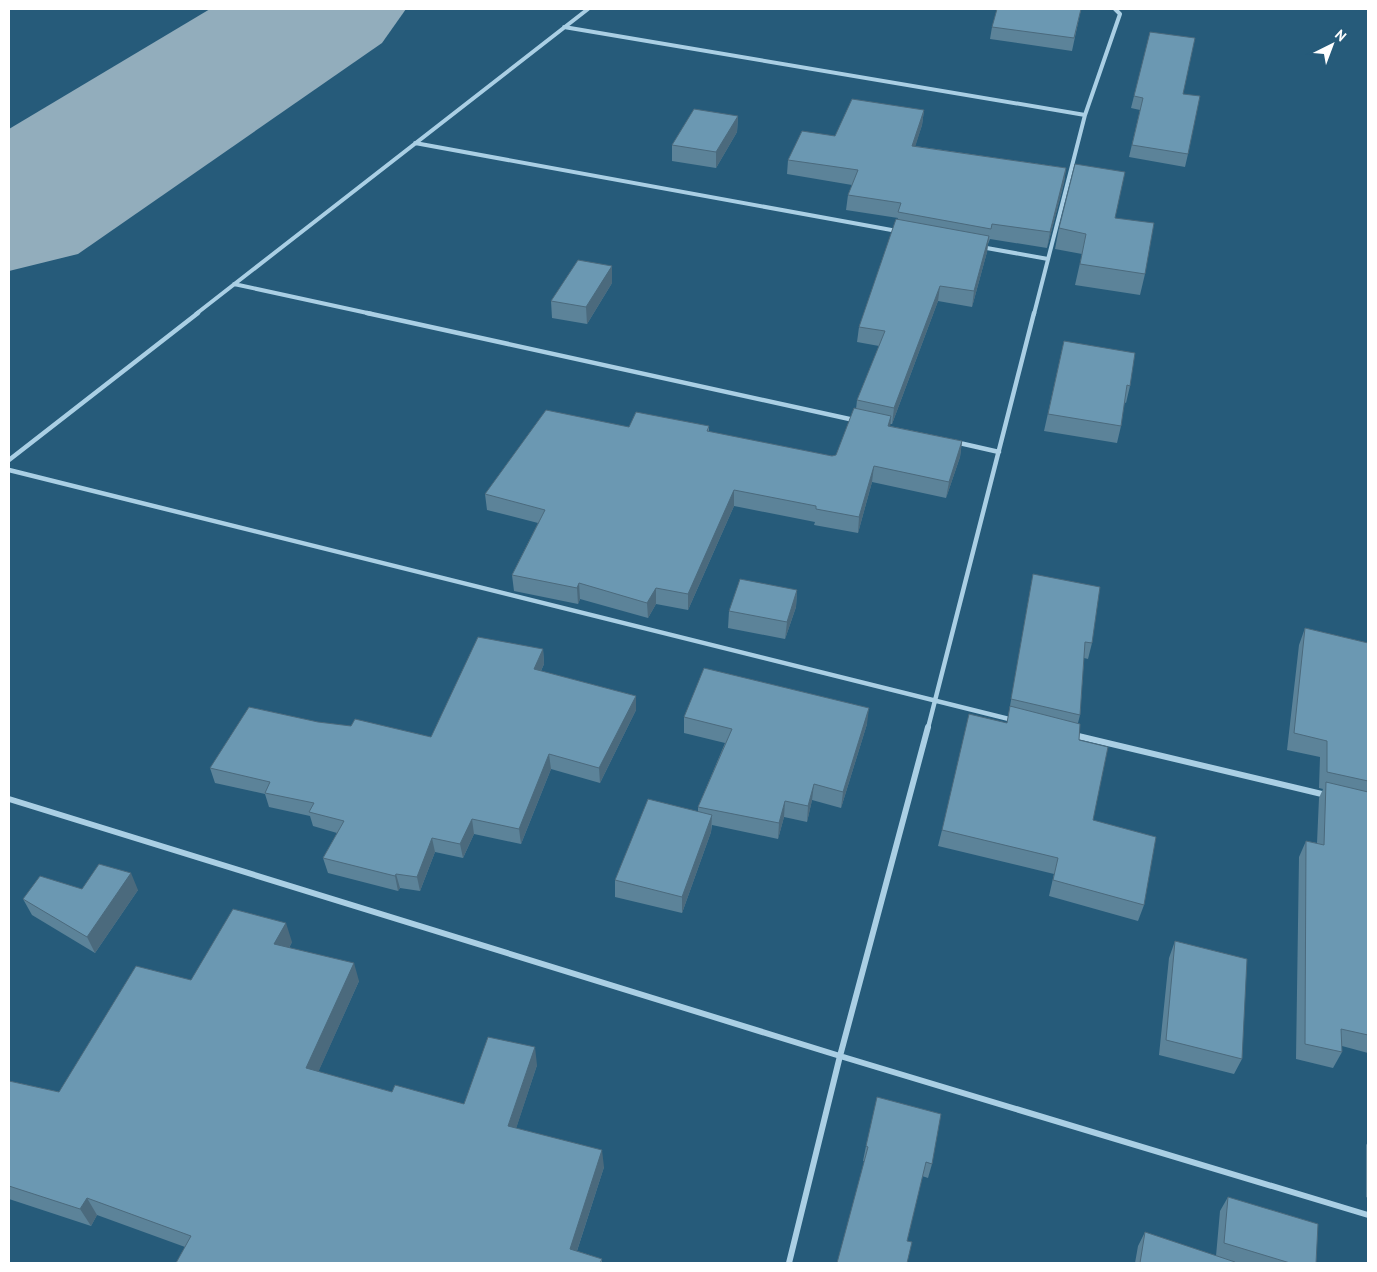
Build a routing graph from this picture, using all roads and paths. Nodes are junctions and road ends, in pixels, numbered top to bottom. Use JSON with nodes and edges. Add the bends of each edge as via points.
{"nodes":[{"id":1,"x":588,"y":9,"type":"edge"},
{"id":2,"x":1115,"y":9,"type":"edge"},
{"id":3,"x":564,"y":27,"type":"junction"},
{"id":4,"x":1085,"y":115,"type":"junction"},
{"id":5,"x":415,"y":143,"type":"junction"},
{"id":6,"x":902,"y":232,"type":"edge"},
{"id":7,"x":980,"y":247,"type":"edge"},
{"id":8,"x":1048,"y":259,"type":"junction"},
{"id":9,"x":234,"y":284,"type":"junction"},
{"id":10,"x":864,"y":422,"type":"edge"},
{"id":11,"x":951,"y":441,"type":"edge"},
{"id":12,"x":999,"y":452,"type":"junction"},
{"id":13,"x":9,"y":460,"type":"edge"},
{"id":14,"x":9,"y":470,"type":"edge"},
{"id":15,"x":935,"y":701,"type":"junction"},
{"id":16,"x":1022,"y":722,"type":"edge"},
{"id":17,"x":1070,"y":734,"type":"edge"},
{"id":18,"x":1330,"y":796,"type":"edge"},
{"id":19,"x":9,"y":799,"type":"edge"},
{"id":20,"x":840,"y":1056,"type":"junction"},
{"id":21,"x":1368,"y":1215,"type":"edge"},
{"id":22,"x":789,"y":1263,"type":"edge"}],
"edges":[{"from":1,"to":3,"type":"street"},
{"from":2,"to":4,"type":"street","via":[[1120,14]]},
{"from":3,"to":4,"type":"street"},
{"from":3,"to":5,"type":"street"},
{"from":4,"to":8,"type":"street"},
{"from":5,"to":6,"type":"street"},
{"from":5,"to":9,"type":"street"},
{"from":7,"to":8,"type":"street"},
{"from":8,"to":12,"type":"street"},
{"from":9,"to":10,"type":"street"},
{"from":9,"to":13,"type":"street"},
{"from":11,"to":12,"type":"street"},
{"from":12,"to":15,"type":"street"},
{"from":14,"to":15,"type":"street"},
{"from":15,"to":16,"type":"street"},
{"from":15,"to":20,"type":"street"},
{"from":17,"to":18,"type":"street"},
{"from":19,"to":20,"type":"street"},
{"from":20,"to":21,"type":"street"},
{"from":20,"to":22,"type":"street"}]}
